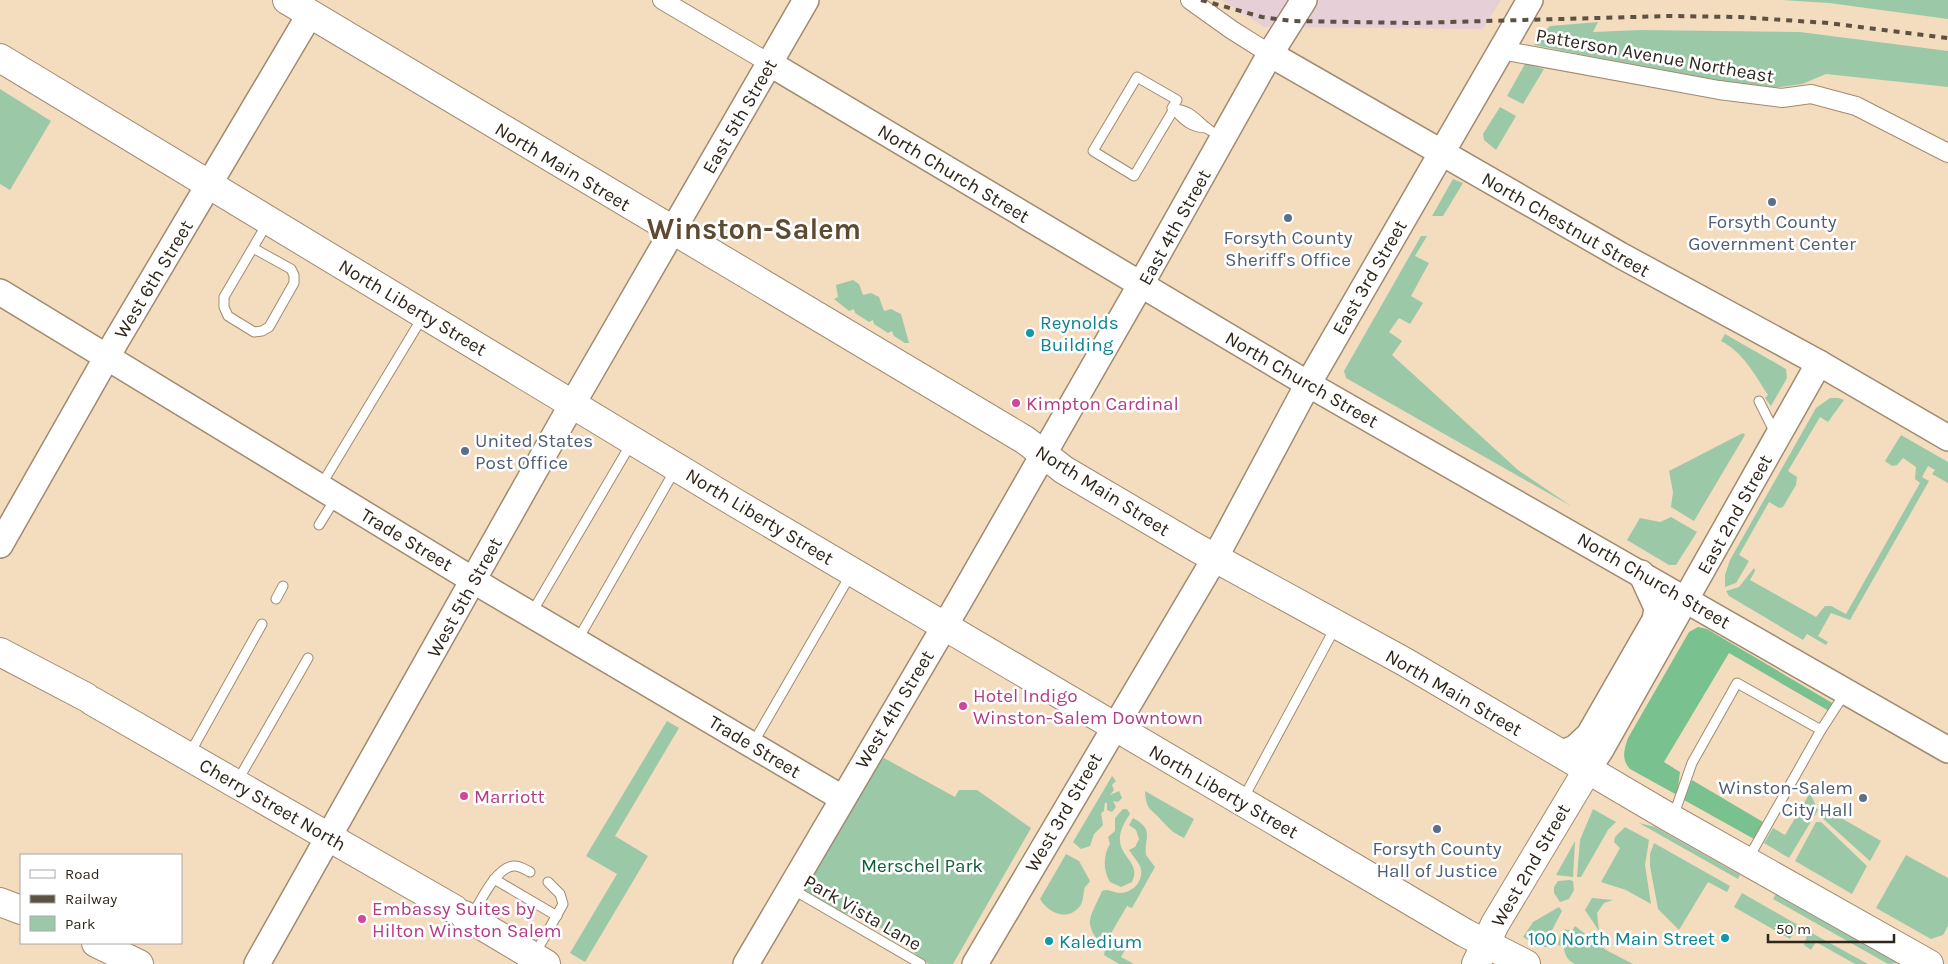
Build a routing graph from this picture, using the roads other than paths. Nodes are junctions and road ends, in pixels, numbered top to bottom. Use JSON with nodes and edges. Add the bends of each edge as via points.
{"nodes":[{"id":1,"x":287,"y":0,"type":"edge"},
{"id":2,"x":662,"y":0,"type":"edge"},
{"id":3,"x":806,"y":0,"type":"edge"},
{"id":4,"x":1190,"y":0,"type":"edge"},
{"id":5,"x":1304,"y":0,"type":"edge"},
{"id":6,"x":1530,"y":0,"type":"edge"},
{"id":7,"x":314,"y":7,"type":"edge"},
{"id":8,"x":1501,"y":50,"type":"junction"},
{"id":9,"x":1270,"y":54,"type":"junction"},
{"id":10,"x":0,"y":58,"type":"edge"},
{"id":11,"x":769,"y":63,"type":"junction"},
{"id":12,"x":1174,"y":109,"type":"junction"},
{"id":13,"x":1215,"y":133,"type":"junction"},
{"id":14,"x":1441,"y":152,"type":"junction"},
{"id":15,"x":1948,"y":152,"type":"edge"},
{"id":16,"x":210,"y":184,"type":"junction"},
{"id":17,"x":269,"y":220,"type":"junction"},
{"id":18,"x":673,"y":232,"type":"junction"},
{"id":19,"x":253,"y":248,"type":"junction"},
{"id":20,"x":1141,"y":284,"type":"junction"},
{"id":21,"x":0,"y":292,"type":"edge"},
{"id":22,"x":424,"y":314,"type":"junction"},
{"id":23,"x":107,"y":357,"type":"junction"},
{"id":24,"x":1819,"y":363,"type":"junction"},
{"id":25,"x":1308,"y":384,"type":"junction"},
{"id":26,"x":1759,"y":401,"type":"dead end"},
{"id":27,"x":573,"y":404,"type":"junction"},
{"id":28,"x":1777,"y":438,"type":"junction"},
{"id":29,"x":1948,"y":438,"type":"edge"},
{"id":30,"x":632,"y":440,"type":"junction"},
{"id":31,"x":1044,"y":454,"type":"junction"},
{"id":32,"x":677,"y":467,"type":"junction"},
{"id":33,"x":328,"y":492,"type":"junction"},
{"id":34,"x":319,"y":526,"type":"dead end"},
{"id":35,"x":0,"y":545,"type":"edge"},
{"id":36,"x":1215,"y":558,"type":"junction"},
{"id":37,"x":853,"y":571,"type":"junction"},
{"id":38,"x":1641,"y":573,"type":"junction"},
{"id":39,"x":473,"y":580,"type":"junction"},
{"id":40,"x":1687,"y":599,"type":"junction"},
{"id":41,"x":531,"y":614,"type":"junction"},
{"id":42,"x":262,"y":624,"type":"dead end"},
{"id":43,"x":944,"y":625,"type":"junction"},
{"id":44,"x":1336,"y":626,"type":"junction"},
{"id":45,"x":577,"y":641,"type":"junction"},
{"id":46,"x":0,"y":652,"type":"edge"},
{"id":47,"x":308,"y":658,"type":"dead end"},
{"id":48,"x":1846,"y":691,"type":"junction"},
{"id":49,"x":1114,"y":727,"type":"junction"},
{"id":50,"x":1821,"y":730,"type":"junction"},
{"id":51,"x":752,"y":745,"type":"junction"},
{"id":52,"x":1948,"y":750,"type":"edge"},
{"id":53,"x":1562,"y":754,"type":"junction"},
{"id":54,"x":188,"y":755,"type":"junction"},
{"id":55,"x":1588,"y":769,"type":"junction"},
{"id":56,"x":237,"y":783,"type":"junction"},
{"id":57,"x":842,"y":798,"type":"junction"},
{"id":58,"x":1242,"y":802,"type":"junction"},
{"id":59,"x":1672,"y":819,"type":"junction"},
{"id":60,"x":329,"y":836,"type":"junction"},
{"id":61,"x":1747,"y":861,"type":"junction"},
{"id":62,"x":530,"y":872,"type":"dead end"},
{"id":63,"x":494,"y":879,"type":"junction"},
{"id":64,"x":548,"y":882,"type":"dead end"},
{"id":65,"x":790,"y":888,"type":"junction"},
{"id":66,"x":0,"y":902,"type":"edge"},
{"id":67,"x":20,"y":910,"type":"edge"},
{"id":68,"x":463,"y":914,"type":"junction"},
{"id":69,"x":557,"y":916,"type":"junction"},
{"id":70,"x":98,"y":944,"type":"edge"},
{"id":71,"x":1481,"y":954,"type":"edge"},
{"id":72,"x":540,"y":960,"type":"edge"},
{"id":73,"x":139,"y":964,"type":"edge"},
{"id":74,"x":257,"y":964,"type":"edge"},
{"id":75,"x":746,"y":964,"type":"edge"},
{"id":76,"x":921,"y":964,"type":"edge"},
{"id":77,"x":975,"y":964,"type":"edge"},
{"id":78,"x":1526,"y":964,"type":"edge"},
{"id":79,"x":1929,"y":964,"type":"edge"}],
"edges":[{"from":1,"to":7,"type":"main road","name":"North Main Street"},
{"from":2,"to":11,"type":"street","name":"North Church Street"},
{"from":3,"to":11,"type":"street","name":"East 5th Street"},
{"from":4,"to":9,"type":"street","name":"North Chestnut Street"},
{"from":5,"to":9,"type":"street","name":"East 4th Street"},
{"from":6,"to":8,"type":"street","name":"East 3rd Street"},
{"from":7,"to":16,"type":"street","name":"West 6th Street"},
{"from":7,"to":18,"type":"main road","name":"North Main Street"},
{"from":8,"to":14,"type":"street","name":"East 3rd Street"},
{"from":8,"to":15,"type":"street","name":"Patterson Avenue Northeast","via":[[1719,90],[1782,98],[1811,94],[1856,106]]},
{"from":9,"to":13,"type":"street","name":"East 4th Street"},
{"from":9,"to":14,"type":"street","name":"North Chestnut Street"},
{"from":10,"to":16,"type":"main road","name":"North Liberty Street"},
{"from":11,"to":18,"type":"street","name":"East 5th Street"},
{"from":11,"to":20,"type":"street","name":"North Church Street"},
{"from":12,"to":12,"type":"lane","via":[[1177,100],[1137,77],[1094,151],[1134,176]]},
{"from":12,"to":13,"type":"lane","via":[[1187,112]]},
{"from":13,"to":20,"type":"street","name":"East 4th Street"},
{"from":14,"to":24,"type":"street","name":"North Chestnut Street","via":[[1620,255]]},
{"from":14,"to":25,"type":"street","name":"East 3rd Street"},
{"from":16,"to":17,"type":"main road","name":"North Liberty Street"},
{"from":16,"to":23,"type":"street","name":"West 6th Street"},
{"from":17,"to":19,"type":"lane"},
{"from":17,"to":22,"type":"main road","name":"North Liberty Street"},
{"from":18,"to":27,"type":"street","name":"West 5th Street"},
{"from":18,"to":31,"type":"main road","name":"North Main Street"},
{"from":19,"to":19,"type":"lane","via":[[224,297],[224,308],[228,316],[254,332],[262,332],[269,327],[294,283],[294,275],[291,269]]},
{"from":20,"to":25,"type":"street","name":"North Church Street"},
{"from":20,"to":31,"type":"street","name":"East 4th Street"},
{"from":21,"to":23,"type":"street","name":"Trade Street"},
{"from":22,"to":27,"type":"main road","name":"North Liberty Street"},
{"from":22,"to":33,"type":"lane"},
{"from":23,"to":33,"type":"street","name":"Trade Street"},
{"from":23,"to":35,"type":"street","name":"West 6th Street"},
{"from":24,"to":28,"type":"street","name":"East 2nd Street"},
{"from":24,"to":29,"type":"street","name":"North Chestnut Street"},
{"from":25,"to":36,"type":"street","name":"East 3rd Street"},
{"from":25,"to":38,"type":"street","name":"North Church Street"},
{"from":26,"to":28,"type":"lane"},
{"from":27,"to":30,"type":"main road","name":"North Liberty Street"},
{"from":27,"to":39,"type":"street","name":"West 5th Street"},
{"from":28,"to":40,"type":"street","name":"East 2nd Street"},
{"from":30,"to":32,"type":"main road","name":"North Liberty Street"},
{"from":30,"to":41,"type":"lane"},
{"from":31,"to":36,"type":"main road","name":"North Main Street","via":[[1064,470]]},
{"from":31,"to":43,"type":"street","name":"West 4th Street"},
{"from":32,"to":37,"type":"main road","name":"North Liberty Street"},
{"from":32,"to":45,"type":"lane"},
{"from":33,"to":34,"type":"lane"},
{"from":33,"to":39,"type":"street","name":"Trade Street"},
{"from":36,"to":44,"type":"main road","name":"North Main Street"},
{"from":36,"to":49,"type":"street","name":"West 3rd Street","via":[[1148,675]]},
{"from":37,"to":43,"type":"main road","name":"North Liberty Street"},
{"from":37,"to":51,"type":"lane"},
{"from":38,"to":40,"type":"street","name":"North Church Street"},
{"from":38,"to":53,"type":"street","via":[[1657,608],[1655,620],[1589,735],[1575,748]]},
{"from":39,"to":41,"type":"street","name":"Trade Street"},
{"from":39,"to":60,"type":"street","name":"West 5th Street"},
{"from":40,"to":48,"type":"street","name":"North Church Street"},
{"from":40,"to":55,"type":"street","name":"East 2nd Street"},
{"from":41,"to":45,"type":"street","name":"Trade Street"},
{"from":42,"to":54,"type":"lane"},
{"from":43,"to":49,"type":"main road","name":"North Liberty Street"},
{"from":43,"to":57,"type":"street","name":"West 4th Street"},
{"from":44,"to":53,"type":"main road","name":"North Main Street","via":[[1405,662]]},
{"from":44,"to":58,"type":"lane"},
{"from":45,"to":51,"type":"street","name":"Trade Street"},
{"from":46,"to":54,"type":"main road","name":"Cherry Street North"},
{"from":47,"to":56,"type":"lane"},
{"from":48,"to":50,"type":"lane"},
{"from":48,"to":52,"type":"street","name":"North Church Street"},
{"from":49,"to":58,"type":"main road","name":"North Liberty Street"},
{"from":49,"to":77,"type":"street","name":"West 3rd Street"},
{"from":50,"to":59,"type":"lane","via":[[1737,683],[1692,763]]},
{"from":50,"to":61,"type":"lane"},
{"from":51,"to":57,"type":"street","name":"Trade Street"},
{"from":53,"to":55,"type":"main road","name":"North Main Street"},
{"from":54,"to":56,"type":"main road","name":"Cherry Street North"},
{"from":55,"to":59,"type":"main road","name":"North Main Street"},
{"from":55,"to":71,"type":"main road","name":"West 2nd Street","via":[[1495,924]]},
{"from":56,"to":60,"type":"main road","name":"Cherry Street North"},
{"from":57,"to":65,"type":"street","name":"West 4th Street"},
{"from":58,"to":71,"type":"main road","name":"North Liberty Street"},
{"from":59,"to":61,"type":"main road","name":"North Main Street"},
{"from":60,"to":68,"type":"main road","name":"Cherry Street North"},
{"from":60,"to":74,"type":"street","name":"West 5th Street"},
{"from":61,"to":79,"type":"main road","name":"North Main Street"},
{"from":62,"to":63,"type":"lane","via":[[516,866],[505,868]]},
{"from":63,"to":68,"type":"lane"},
{"from":63,"to":69,"type":"lane"},
{"from":64,"to":69,"type":"lane","via":[[560,894],[563,904]]},
{"from":65,"to":75,"type":"street","name":"West 4th Street"},
{"from":65,"to":76,"type":"lane","name":"Park Vista Lane"},
{"from":66,"to":67,"type":"main road"},
{"from":68,"to":72,"type":"main road","name":"Cherry Street North"},
{"from":69,"to":72,"type":"lane"},
{"from":70,"to":73,"type":"main road"},
{"from":71,"to":78,"type":"main road","name":"North Liberty Street"}]}
